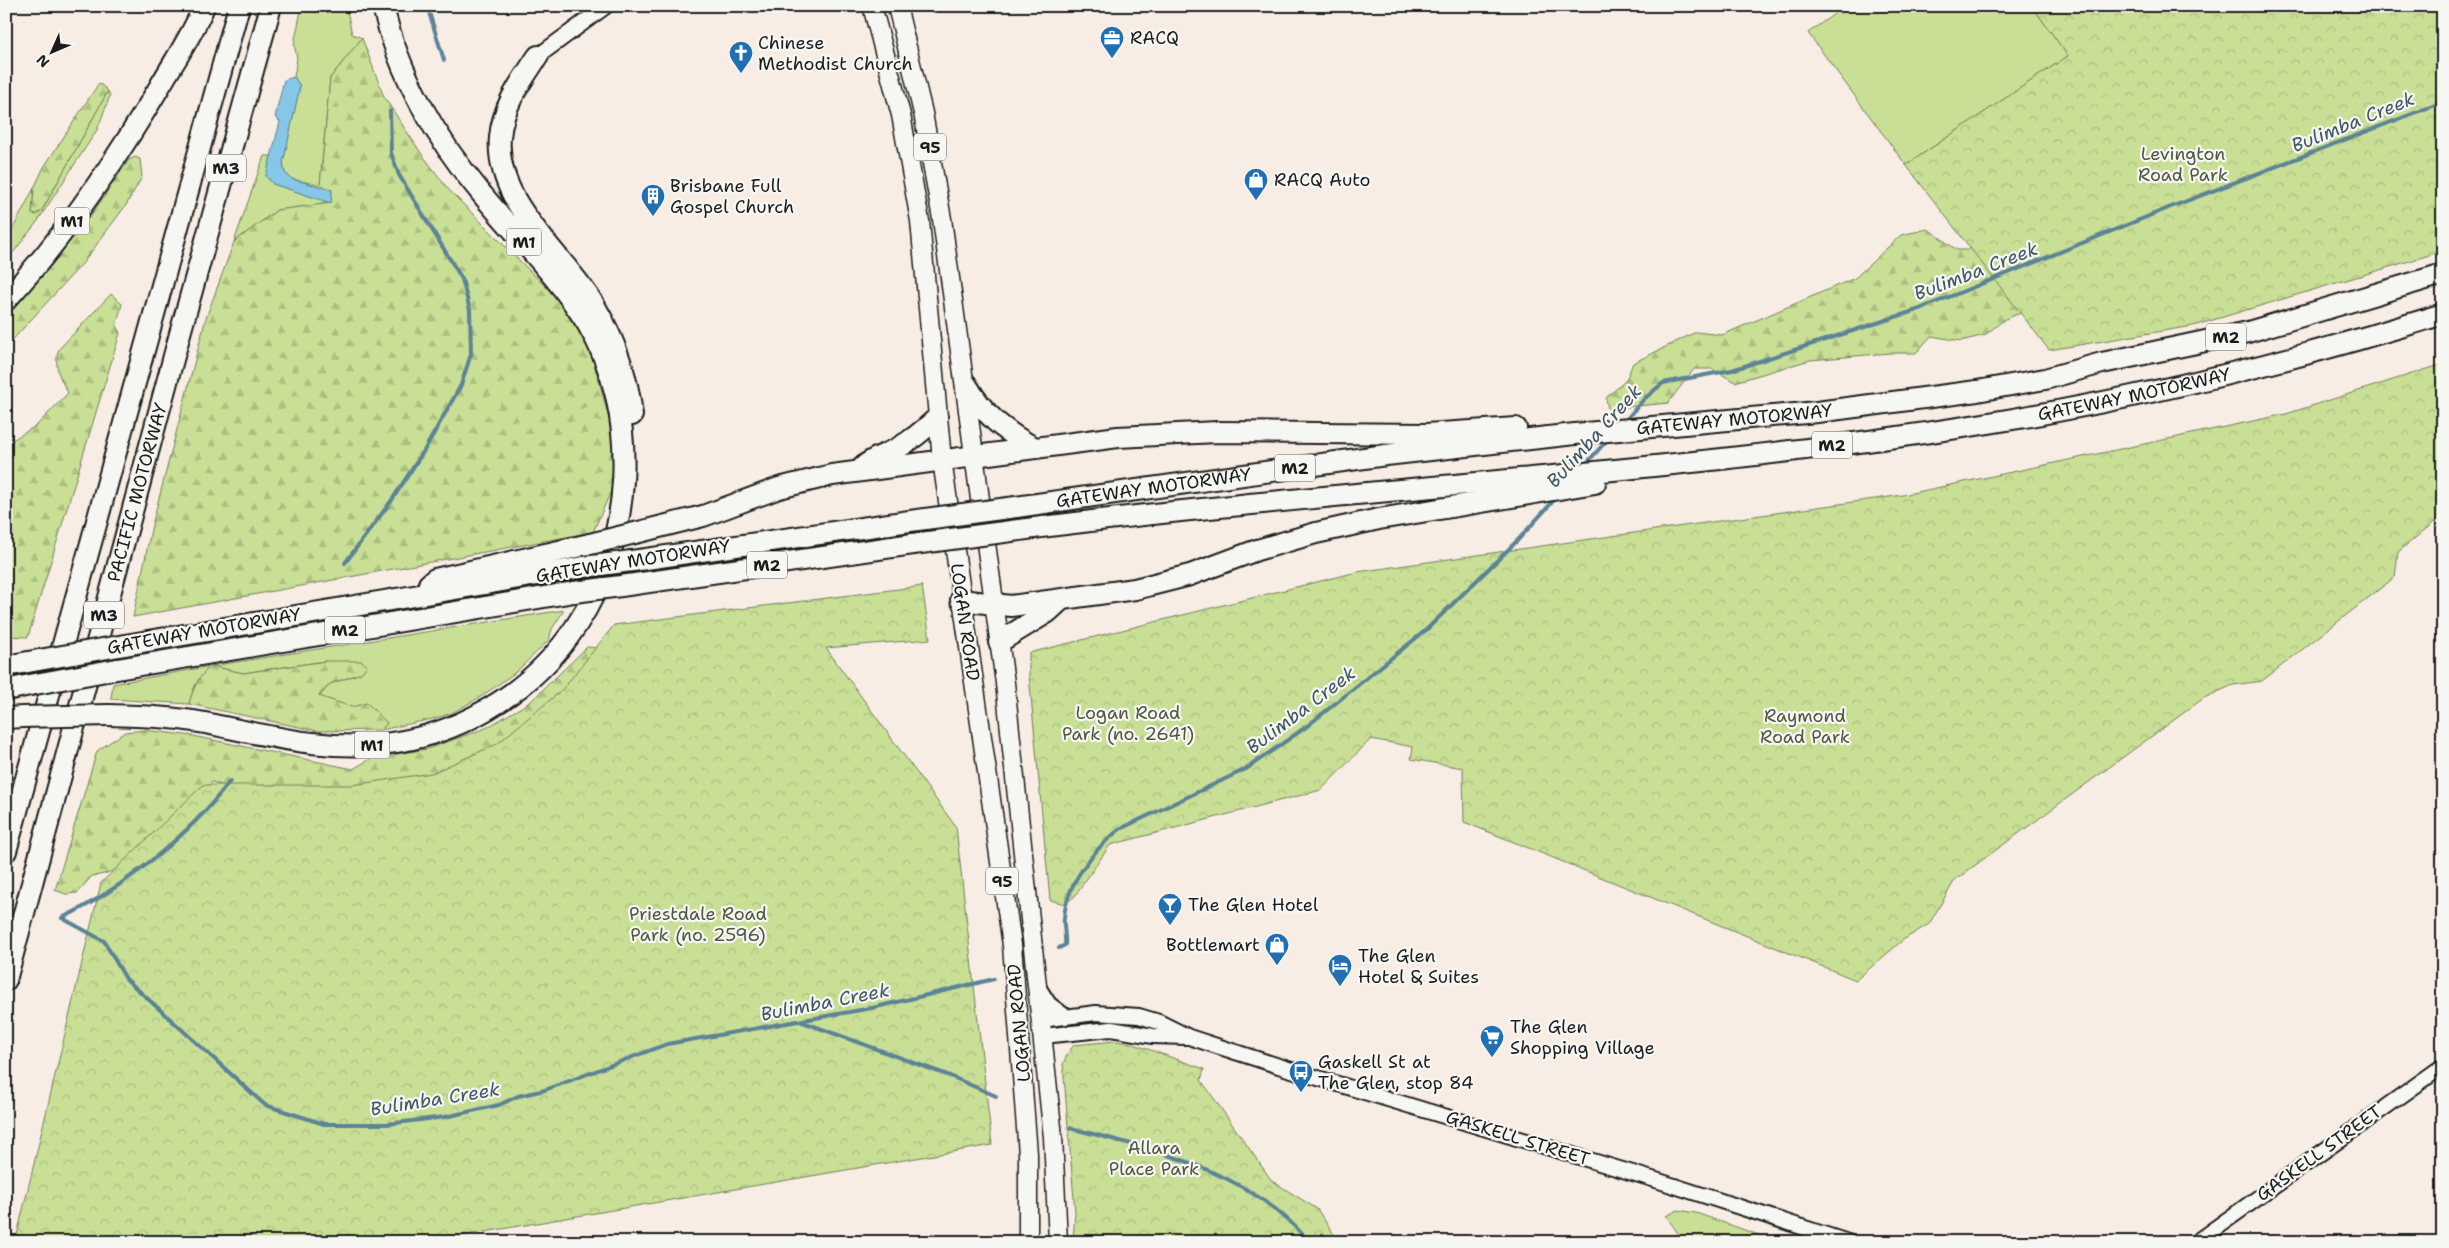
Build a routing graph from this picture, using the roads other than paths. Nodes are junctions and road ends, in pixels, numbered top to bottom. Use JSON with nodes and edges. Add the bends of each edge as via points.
{"nodes":[{"id":1,"x":204,"y":6,"type":"edge"},
{"id":2,"x":239,"y":6,"type":"edge"},
{"id":3,"x":271,"y":6,"type":"edge"},
{"id":4,"x":383,"y":6,"type":"edge"},
{"id":5,"x":606,"y":6,"type":"edge"},
{"id":6,"x":872,"y":6,"type":"edge"},
{"id":7,"x":897,"y":6,"type":"edge"},
{"id":8,"x":538,"y":56,"type":"joint"},
{"id":9,"x":2443,"y":274,"type":"edge"},
{"id":10,"x":6,"y":300,"type":"edge"},
{"id":11,"x":2443,"y":314,"type":"edge"},
{"id":12,"x":966,"y":384,"type":"junction"},
{"id":13,"x":937,"y":418,"type":"junction"},
{"id":14,"x":1579,"y":428,"type":"junction"},
{"id":15,"x":1033,"y":447,"type":"junction"},
{"id":16,"x":974,"y":456,"type":"junction"},
{"id":17,"x":942,"y":460,"type":"junction"},
{"id":18,"x":860,"y":471,"type":"junction"},
{"id":19,"x":1551,"y":483,"type":"junction"},
{"id":20,"x":623,"y":492,"type":"junction"},
{"id":21,"x":416,"y":595,"type":"junction"},
{"id":22,"x":962,"y":600,"type":"junction"},
{"id":23,"x":1061,"y":600,"type":"junction"},
{"id":24,"x":995,"y":605,"type":"junction"},
{"id":25,"x":999,"y":642,"type":"junction"},
{"id":26,"x":6,"y":666,"type":"edge"},
{"id":27,"x":6,"y":690,"type":"edge"},
{"id":28,"x":15,"y":717,"type":"edge"},
{"id":29,"x":6,"y":851,"type":"edge"},
{"id":30,"x":6,"y":980,"type":"edge"},
{"id":31,"x":1038,"y":986,"type":"junction"},
{"id":32,"x":1065,"y":1016,"type":"junction"},
{"id":33,"x":1042,"y":1028,"type":"junction"},
{"id":34,"x":1020,"y":1030,"type":"junction"},
{"id":35,"x":1189,"y":1037,"type":"junction"},
{"id":36,"x":2443,"y":1066,"type":"edge"},
{"id":37,"x":1028,"y":1242,"type":"edge"},
{"id":38,"x":1058,"y":1242,"type":"edge"},
{"id":39,"x":1848,"y":1242,"type":"edge"},
{"id":40,"x":2196,"y":1242,"type":"edge"}],
"edges":[{"from":1,"to":10,"type":"highway","number":"M1","via":[[130,138],[69,225]]},
{"from":2,"to":29,"type":"highway","name":"PACIFIC MOTORWAY","number":"M3"},
{"from":3,"to":30,"type":"highway","name":"PACIFIC MOTORWAY","number":"M3"},
{"from":4,"to":20,"type":"highway","number":"M1","via":[[407,75],[440,137],[481,193],[557,280],[598,344],[621,421]]},
{"from":5,"to":8,"type":"street"},
{"from":6,"to":13,"type":"main road","name":"LOGAN ROAD","number":"95","via":[[901,115],[920,221]]},
{"from":7,"to":12,"type":"main road","name":"LOGAN ROAD","number":"95","via":[[933,162]]},
{"from":8,"to":20,"type":"highway","via":[[515,90],[504,116],[500,149],[504,174],[520,208],[596,308],[616,351],[630,401],[635,453],[635,467]]},
{"from":9,"to":14,"type":"highway","name":"GATEWAY MOTORWAY","number":"M2","via":[[2248,332],[2102,363],[2045,379],[1909,401],[1648,428]]},
{"from":11,"to":19,"type":"highway","name":"GATEWAY MOTORWAY","number":"M2","via":[[2236,374],[2014,419],[1801,449],[1613,469]]},
{"from":12,"to":15,"type":"highway","via":[[990,418]]},
{"from":12,"to":16,"type":"main road","name":"LOGAN ROAD","number":"95"},
{"from":13,"to":17,"type":"main road","name":"LOGAN ROAD","number":"95"},
{"from":13,"to":18,"type":"highway","via":[[902,446],[870,460]]},
{"from":14,"to":15,"type":"highway","via":[[1426,434],[1146,434]]},
{"from":14,"to":21,"type":"highway","name":"GATEWAY MOTORWAY","number":"M2","bridge":true,"via":[[584,567]]},
{"from":15,"to":16,"type":"highway"},
{"from":16,"to":17,"type":"highway"},
{"from":16,"to":24,"type":"main road","name":"LOGAN ROAD","number":"95"},
{"from":17,"to":18,"type":"highway"},
{"from":17,"to":22,"type":"main road","name":"LOGAN ROAD","number":"95"},
{"from":18,"to":21,"type":"highway","bridge":true,"via":[[780,488],[703,516],[435,579]]},
{"from":19,"to":23,"type":"highway","via":[[1316,533],[1135,590]]},
{"from":19,"to":27,"type":"highway","name":"GATEWAY MOTORWAY","number":"M2","bridge":true,"via":[[1188,509],[913,544],[574,592]]},
{"from":20,"to":28,"type":"highway","number":"M1","bridge":true,"via":[[605,569],[576,627],[548,661],[514,690],[495,704],[454,725],[399,742],[337,747],[165,717]]},
{"from":21,"to":26,"type":"highway","name":"GATEWAY MOTORWAY","number":"M2","bridge":true},
{"from":22,"to":24,"type":"highway"},
{"from":22,"to":34,"type":"main road","name":"LOGAN ROAD","number":"95","via":[[1012,945]]},
{"from":23,"to":24,"type":"highway","via":[[1016,606]]},
{"from":23,"to":25,"type":"highway","via":[[1048,612]]},
{"from":24,"to":25,"type":"main road","name":"LOGAN ROAD","number":"95"},
{"from":25,"to":31,"type":"main road","name":"LOGAN ROAD","number":"95"},
{"from":31,"to":32,"type":"street","via":[[1049,1004]]},
{"from":31,"to":33,"type":"main road","name":"LOGAN ROAD","number":"95"},
{"from":32,"to":33,"type":"street","name":"GASKELL STREET"},
{"from":32,"to":35,"type":"street","name":"GASKELL STREET","via":[[1096,1013],[1133,1015],[1159,1022]]},
{"from":33,"to":34,"type":"main road","name":"GASKELL STREET"},
{"from":33,"to":35,"type":"street","name":"GASKELL STREET","via":[[1111,1029],[1153,1036]]},
{"from":33,"to":38,"type":"main road","name":"LOGAN ROAD","number":"95","via":[[1057,1188]]},
{"from":34,"to":37,"type":"main road","name":"LOGAN ROAD","number":"95","via":[[1028,1154]]},
{"from":35,"to":39,"type":"street","name":"GASKELL STREET"},
{"from":36,"to":40,"type":"street","name":"GASKELL STREET"}]}
